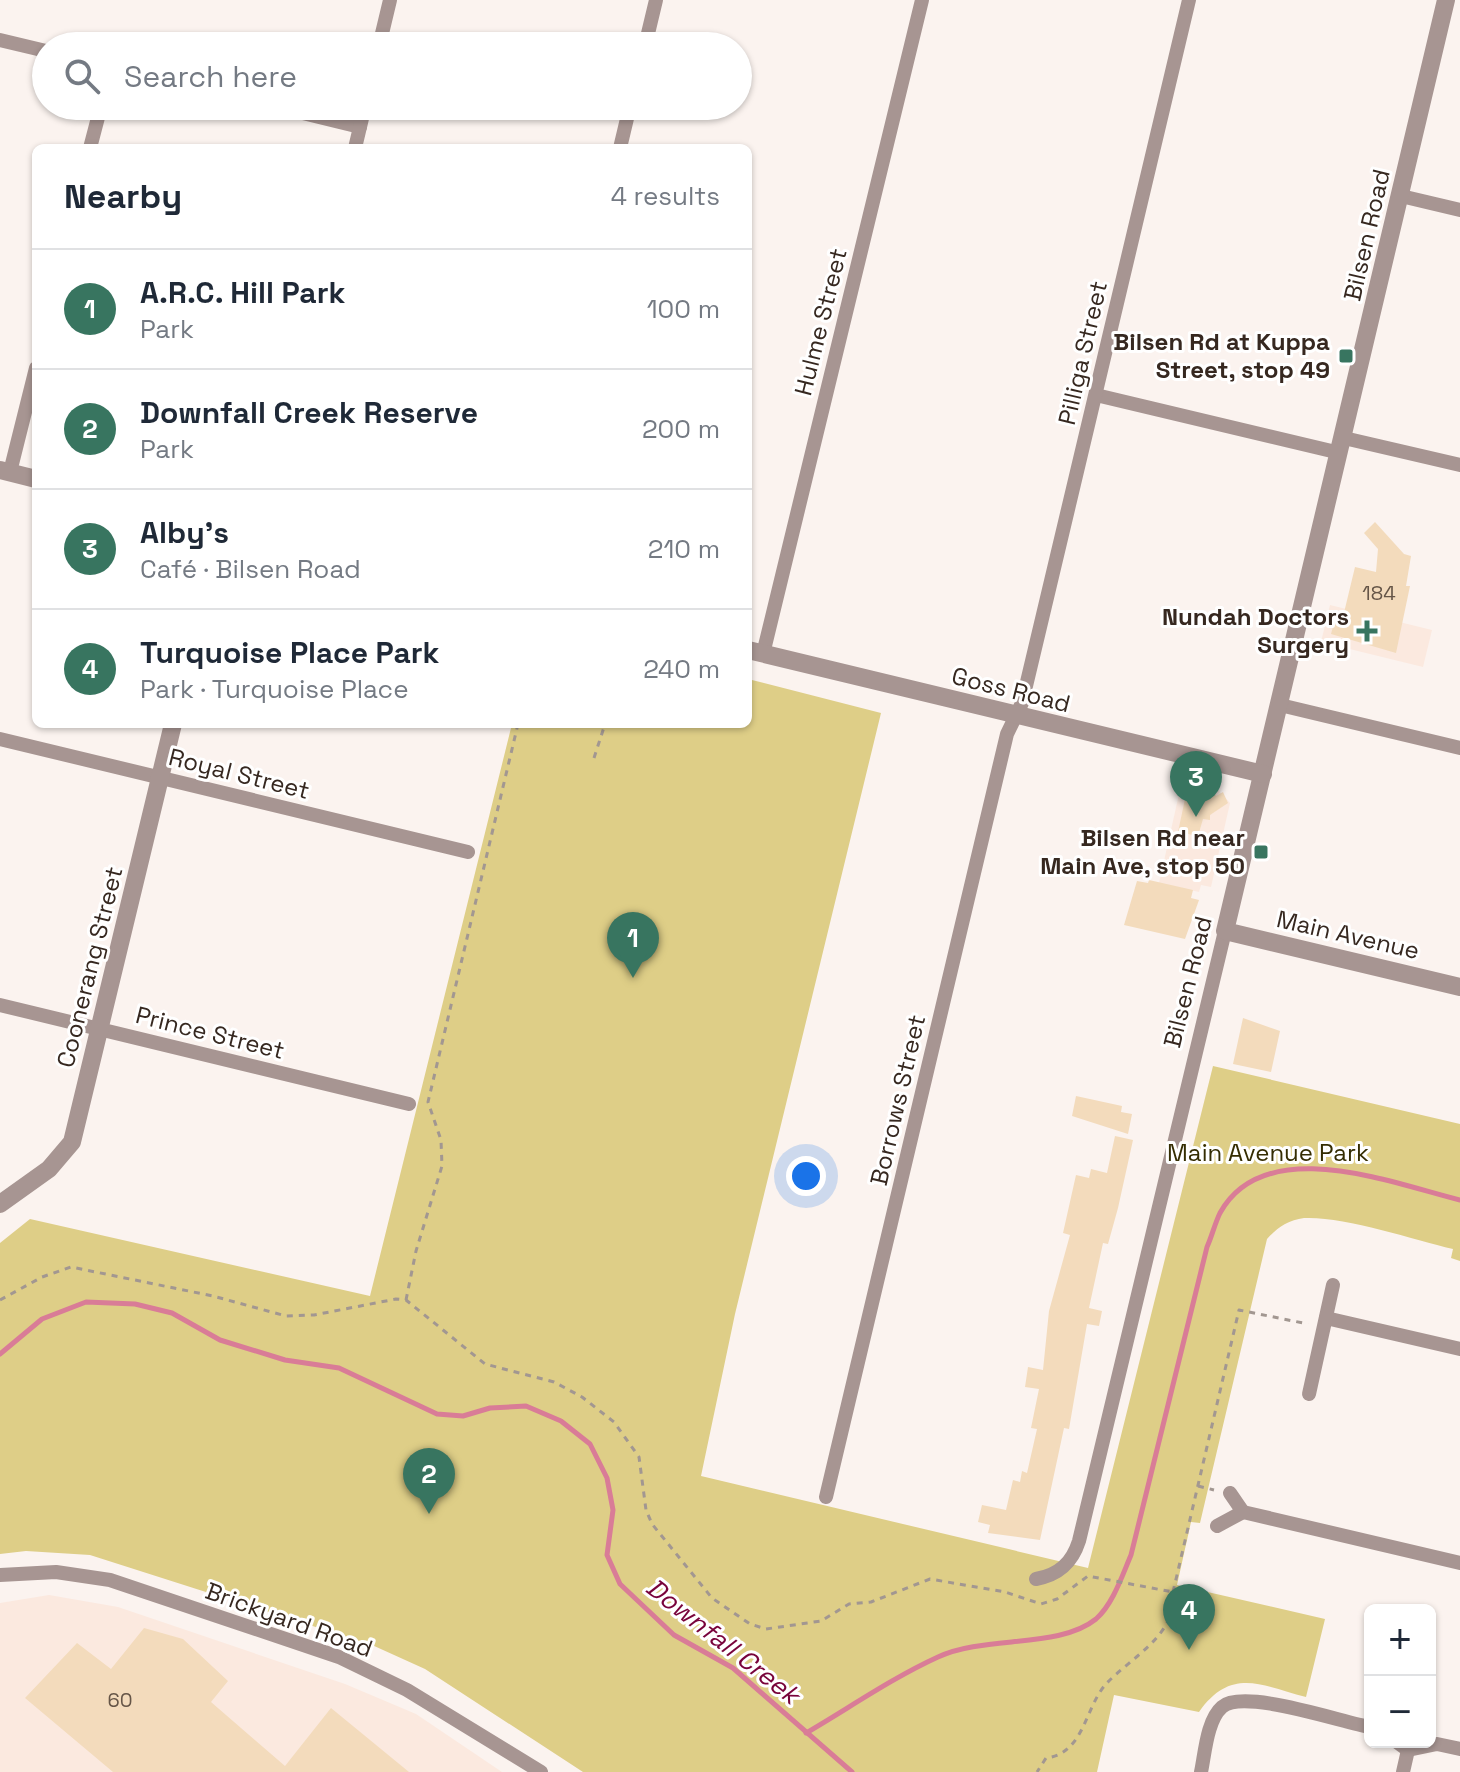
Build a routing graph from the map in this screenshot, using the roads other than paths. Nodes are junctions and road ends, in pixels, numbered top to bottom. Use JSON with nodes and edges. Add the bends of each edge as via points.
{"nodes":[{"id":1,"x":390,"y":0,"type":"edge"},
{"id":2,"x":656,"y":0,"type":"edge"},
{"id":3,"x":922,"y":0,"type":"edge"},
{"id":4,"x":1189,"y":0,"type":"edge"},
{"id":5,"x":1446,"y":0,"type":"edge"},
{"id":6,"x":382,"y":32,"type":"edge"},
{"id":7,"x":648,"y":32,"type":"edge"},
{"id":8,"x":0,"y":40,"type":"edge"},
{"id":9,"x":32,"y":48,"type":"edge"},
{"id":10,"x":97,"y":120,"type":"edge"},
{"id":11,"x":331,"y":120,"type":"edge"},
{"id":12,"x":362,"y":120,"type":"edge"},
{"id":13,"x":627,"y":120,"type":"edge"},
{"id":14,"x":360,"y":127,"type":"junction"},
{"id":15,"x":91,"y":144,"type":"edge"},
{"id":16,"x":356,"y":144,"type":"edge"},
{"id":17,"x":621,"y":144,"type":"edge"},
{"id":18,"x":1401,"y":196,"type":"junction"},
{"id":19,"x":1460,"y":210,"type":"edge"},
{"id":20,"x":32,"y":381,"type":"edge"},
{"id":21,"x":1096,"y":395,"type":"junction"},
{"id":22,"x":1342,"y":445,"type":"junction"},
{"id":23,"x":1460,"y":465,"type":"edge"},
{"id":24,"x":5,"y":471,"type":"edge"},
{"id":25,"x":32,"y":478,"type":"edge"},
{"id":26,"x":756,"y":652,"type":"edge"},
{"id":27,"x":1280,"y":705,"type":"junction"},
{"id":28,"x":1016,"y":715,"type":"junction"},
{"id":29,"x":172,"y":728,"type":"edge"},
{"id":30,"x":0,"y":739,"type":"edge"},
{"id":31,"x":1460,"y":748,"type":"edge"},
{"id":32,"x":1263,"y":774,"type":"junction"},
{"id":33,"x":160,"y":778,"type":"junction"},
{"id":34,"x":468,"y":852,"type":"dead end"},
{"id":35,"x":1225,"y":931,"type":"junction"},
{"id":36,"x":1460,"y":987,"type":"edge"},
{"id":37,"x":0,"y":1005,"type":"edge"},
{"id":38,"x":100,"y":1029,"type":"junction"},
{"id":39,"x":409,"y":1104,"type":"dead end"},
{"id":40,"x":6,"y":1200,"type":"edge"},
{"id":41,"x":1333,"y":1285,"type":"dead end"},
{"id":42,"x":1326,"y":1318,"type":"junction"},
{"id":43,"x":1460,"y":1349,"type":"edge"},
{"id":44,"x":1309,"y":1394,"type":"dead end"},
{"id":45,"x":1230,"y":1493,"type":"road end"},
{"id":46,"x":826,"y":1497,"type":"dead end"},
{"id":47,"x":1243,"y":1512,"type":"junction"},
{"id":48,"x":1217,"y":1526,"type":"dead end"},
{"id":49,"x":1460,"y":1563,"type":"edge"},
{"id":50,"x":0,"y":1575,"type":"edge"},
{"id":51,"x":1036,"y":1579,"type":"dead end"},
{"id":52,"x":1364,"y":1726,"type":"edge"},
{"id":53,"x":1436,"y":1744,"type":"edge"},
{"id":54,"x":1402,"y":1748,"type":"edge"},
{"id":55,"x":1460,"y":1749,"type":"edge"},
{"id":56,"x":541,"y":1772,"type":"edge"},
{"id":57,"x":1201,"y":1772,"type":"edge"},
{"id":58,"x":1403,"y":1772,"type":"edge"}],
"edges":[{"from":1,"to":6,"type":"street"},
{"from":2,"to":7,"type":"street"},
{"from":3,"to":26,"type":"street","name":"Hulme Street"},
{"from":4,"to":21,"type":"street","name":"Pilliga Street"},
{"from":5,"to":18,"type":"street","name":"Bilsen Road"},
{"from":8,"to":9,"type":"street"},
{"from":10,"to":15,"type":"street"},
{"from":11,"to":14,"type":"street"},
{"from":12,"to":14,"type":"street"},
{"from":13,"to":17,"type":"street"},
{"from":14,"to":16,"type":"street"},
{"from":18,"to":19,"type":"street"},
{"from":18,"to":22,"type":"street","name":"Bilsen Road"},
{"from":20,"to":24,"type":"street"},
{"from":21,"to":22,"type":"street"},
{"from":21,"to":28,"type":"street","name":"Pilliga Street"},
{"from":22,"to":23,"type":"street"},
{"from":22,"to":27,"type":"street","name":"Bilsen Road"},
{"from":24,"to":25,"type":"street"},
{"from":26,"to":28,"type":"street","name":"Goss Road"},
{"from":27,"to":31,"type":"street"},
{"from":27,"to":32,"type":"street","name":"Bilsen Road"},
{"from":28,"to":32,"type":"street","name":"Goss Road"},
{"from":28,"to":46,"type":"street","name":"Borrows Street","via":[[1007,734]]},
{"from":29,"to":33,"type":"street","name":"Coonerang Street"},
{"from":30,"to":33,"type":"street","name":"Royal Street"},
{"from":32,"to":35,"type":"street","name":"Bilsen Road"},
{"from":33,"to":34,"type":"street","name":"Royal Street"},
{"from":33,"to":38,"type":"street","name":"Coonerang Street"},
{"from":35,"to":36,"type":"street","name":"Main Avenue"},
{"from":35,"to":51,"type":"street","name":"Bilsen Road","via":[[1079,1541],[1064,1567]]},
{"from":37,"to":38,"type":"street","name":"Prince Street"},
{"from":38,"to":39,"type":"street","name":"Prince Street"},
{"from":38,"to":40,"type":"street","name":"Coonerang Street","via":[[67,1151]]},
{"from":41,"to":42,"type":"street"},
{"from":42,"to":43,"type":"street"},
{"from":42,"to":44,"type":"street"},
{"from":45,"to":47,"type":"street"},
{"from":47,"to":48,"type":"street"},
{"from":47,"to":49,"type":"street"},
{"from":50,"to":56,"type":"street","name":"Brickyard Road","via":[[56,1572],[110,1580],[339,1657],[407,1690]]},
{"from":52,"to":57,"type":"street","via":[[1233,1701],[1216,1714]]},
{"from":53,"to":55,"type":"street"},
{"from":54,"to":58,"type":"street"}]}
